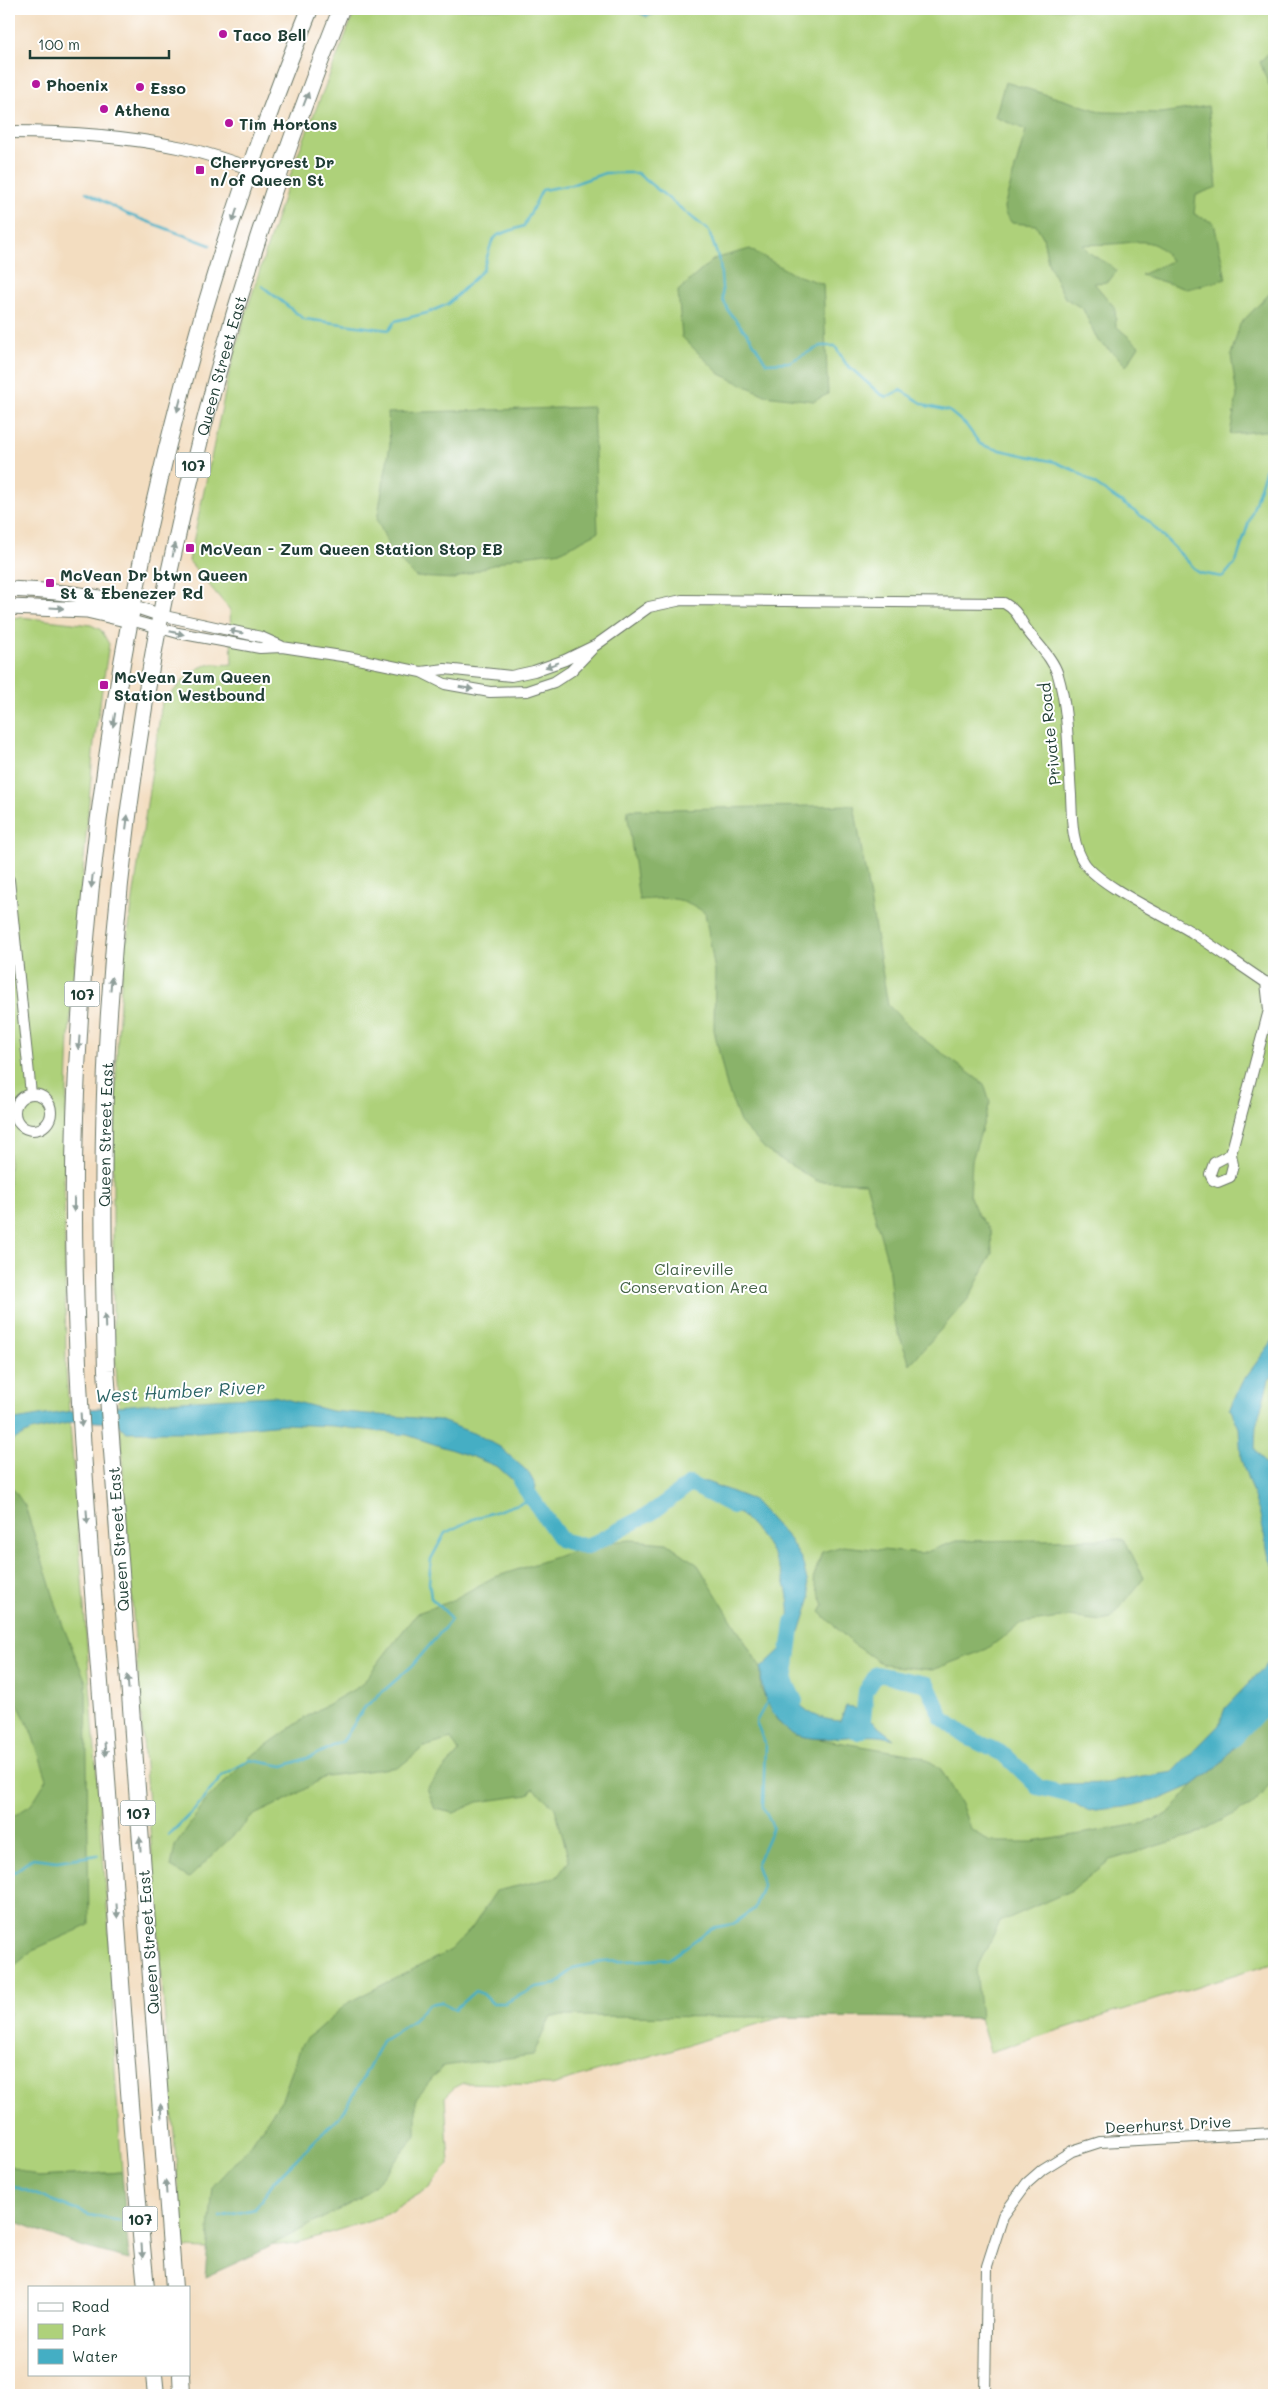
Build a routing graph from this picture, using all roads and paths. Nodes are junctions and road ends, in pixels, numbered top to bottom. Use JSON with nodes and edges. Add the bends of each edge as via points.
{"nodes":[{"id":1,"x":310,"y":9,"type":"edge"},
{"id":2,"x":341,"y":9,"type":"edge"},
{"id":3,"x":9,"y":132,"type":"edge"},
{"id":4,"x":251,"y":169,"type":"junction"},
{"id":5,"x":277,"y":178,"type":"junction"},
{"id":6,"x":9,"y":589,"type":"edge"},
{"id":7,"x":9,"y":607,"type":"edge"},
{"id":8,"x":131,"y":613,"type":"junction"},
{"id":9,"x":159,"y":621,"type":"junction"},
{"id":10,"x":596,"y":645,"type":"junction"},
{"id":11,"x":421,"y":672,"type":"junction"},
{"id":12,"x":9,"y":880,"type":"edge"},
{"id":13,"x":1270,"y":985,"type":"edge"},
{"id":14,"x":31,"y":1094,"type":"dead end"},
{"id":15,"x":1232,"y":1154,"type":"dead end"},
{"id":16,"x":1274,"y":2133,"type":"edge"},
{"id":17,"x":146,"y":2286,"type":"edge"},
{"id":18,"x":174,"y":2286,"type":"edge"},
{"id":19,"x":154,"y":2376,"type":"edge"},
{"id":20,"x":181,"y":2376,"type":"edge"},
{"id":21,"x":156,"y":2395,"type":"edge"},
{"id":22,"x":182,"y":2395,"type":"edge"},
{"id":23,"x":985,"y":2395,"type":"edge"}],
"edges":[{"from":1,"to":4,"type":"main road","name":"Queen Street East"},
{"from":5,"to":2,"type":"main road","name":"Queen Street East","number":"107","one_way":true},
{"from":3,"to":4,"type":"street","via":[[127,138],[184,149]]},
{"from":4,"to":5,"type":"street"},
{"from":4,"to":8,"type":"main road","name":"Queen Street East","number":"107","one_way":true,"via":[[191,358]]},
{"from":9,"to":5,"type":"main road","name":"Queen Street East","number":"107","one_way":true,"via":[[213,388]]},
{"from":6,"to":8,"type":"main road","via":[[111,600]]},
{"from":7,"to":8,"type":"main road","one_way":true},
{"from":8,"to":9,"type":"street"},
{"from":8,"to":17,"type":"main road","name":"Queen Street East","number":"107","one_way":true,"via":[[100,814],[82,1000],[74,1188],[78,1372],[84,1468]]},
{"from":9,"to":11,"type":"street","via":[[260,648],[282,647]]},
{"from":18,"to":9,"type":"main road","name":"Queen Street East","number":"107","one_way":true,"via":[[112,1467],[103,1247],[109,1014],[129,812]]},
{"from":10,"to":11,"type":"street","one_way":true,"via":[[565,660],[511,676],[445,669]]},
{"from":11,"to":10,"type":"street","one_way":true,"via":[[445,684],[490,692],[528,691],[554,682],[571,671]]},
{"from":10,"to":13,"type":"street","name":"Private Road","via":[[649,608],[682,600],[1004,603],[1015,610],[1057,673],[1066,726],[1073,828],[1085,864],[1098,877],[1192,933]]},
{"from":12,"to":14,"type":"street"},
{"from":13,"to":15,"type":"street","name":"Private Road","via":[[1269,1010]]},
{"from":16,"to":23,"type":"street","name":"Deerhurst Drive","via":[[1100,2142],[1072,2151],[1027,2183],[1003,2216],[987,2266]]},
{"from":19,"to":21,"type":"main road"},
{"from":20,"to":22,"type":"main road"}]}
